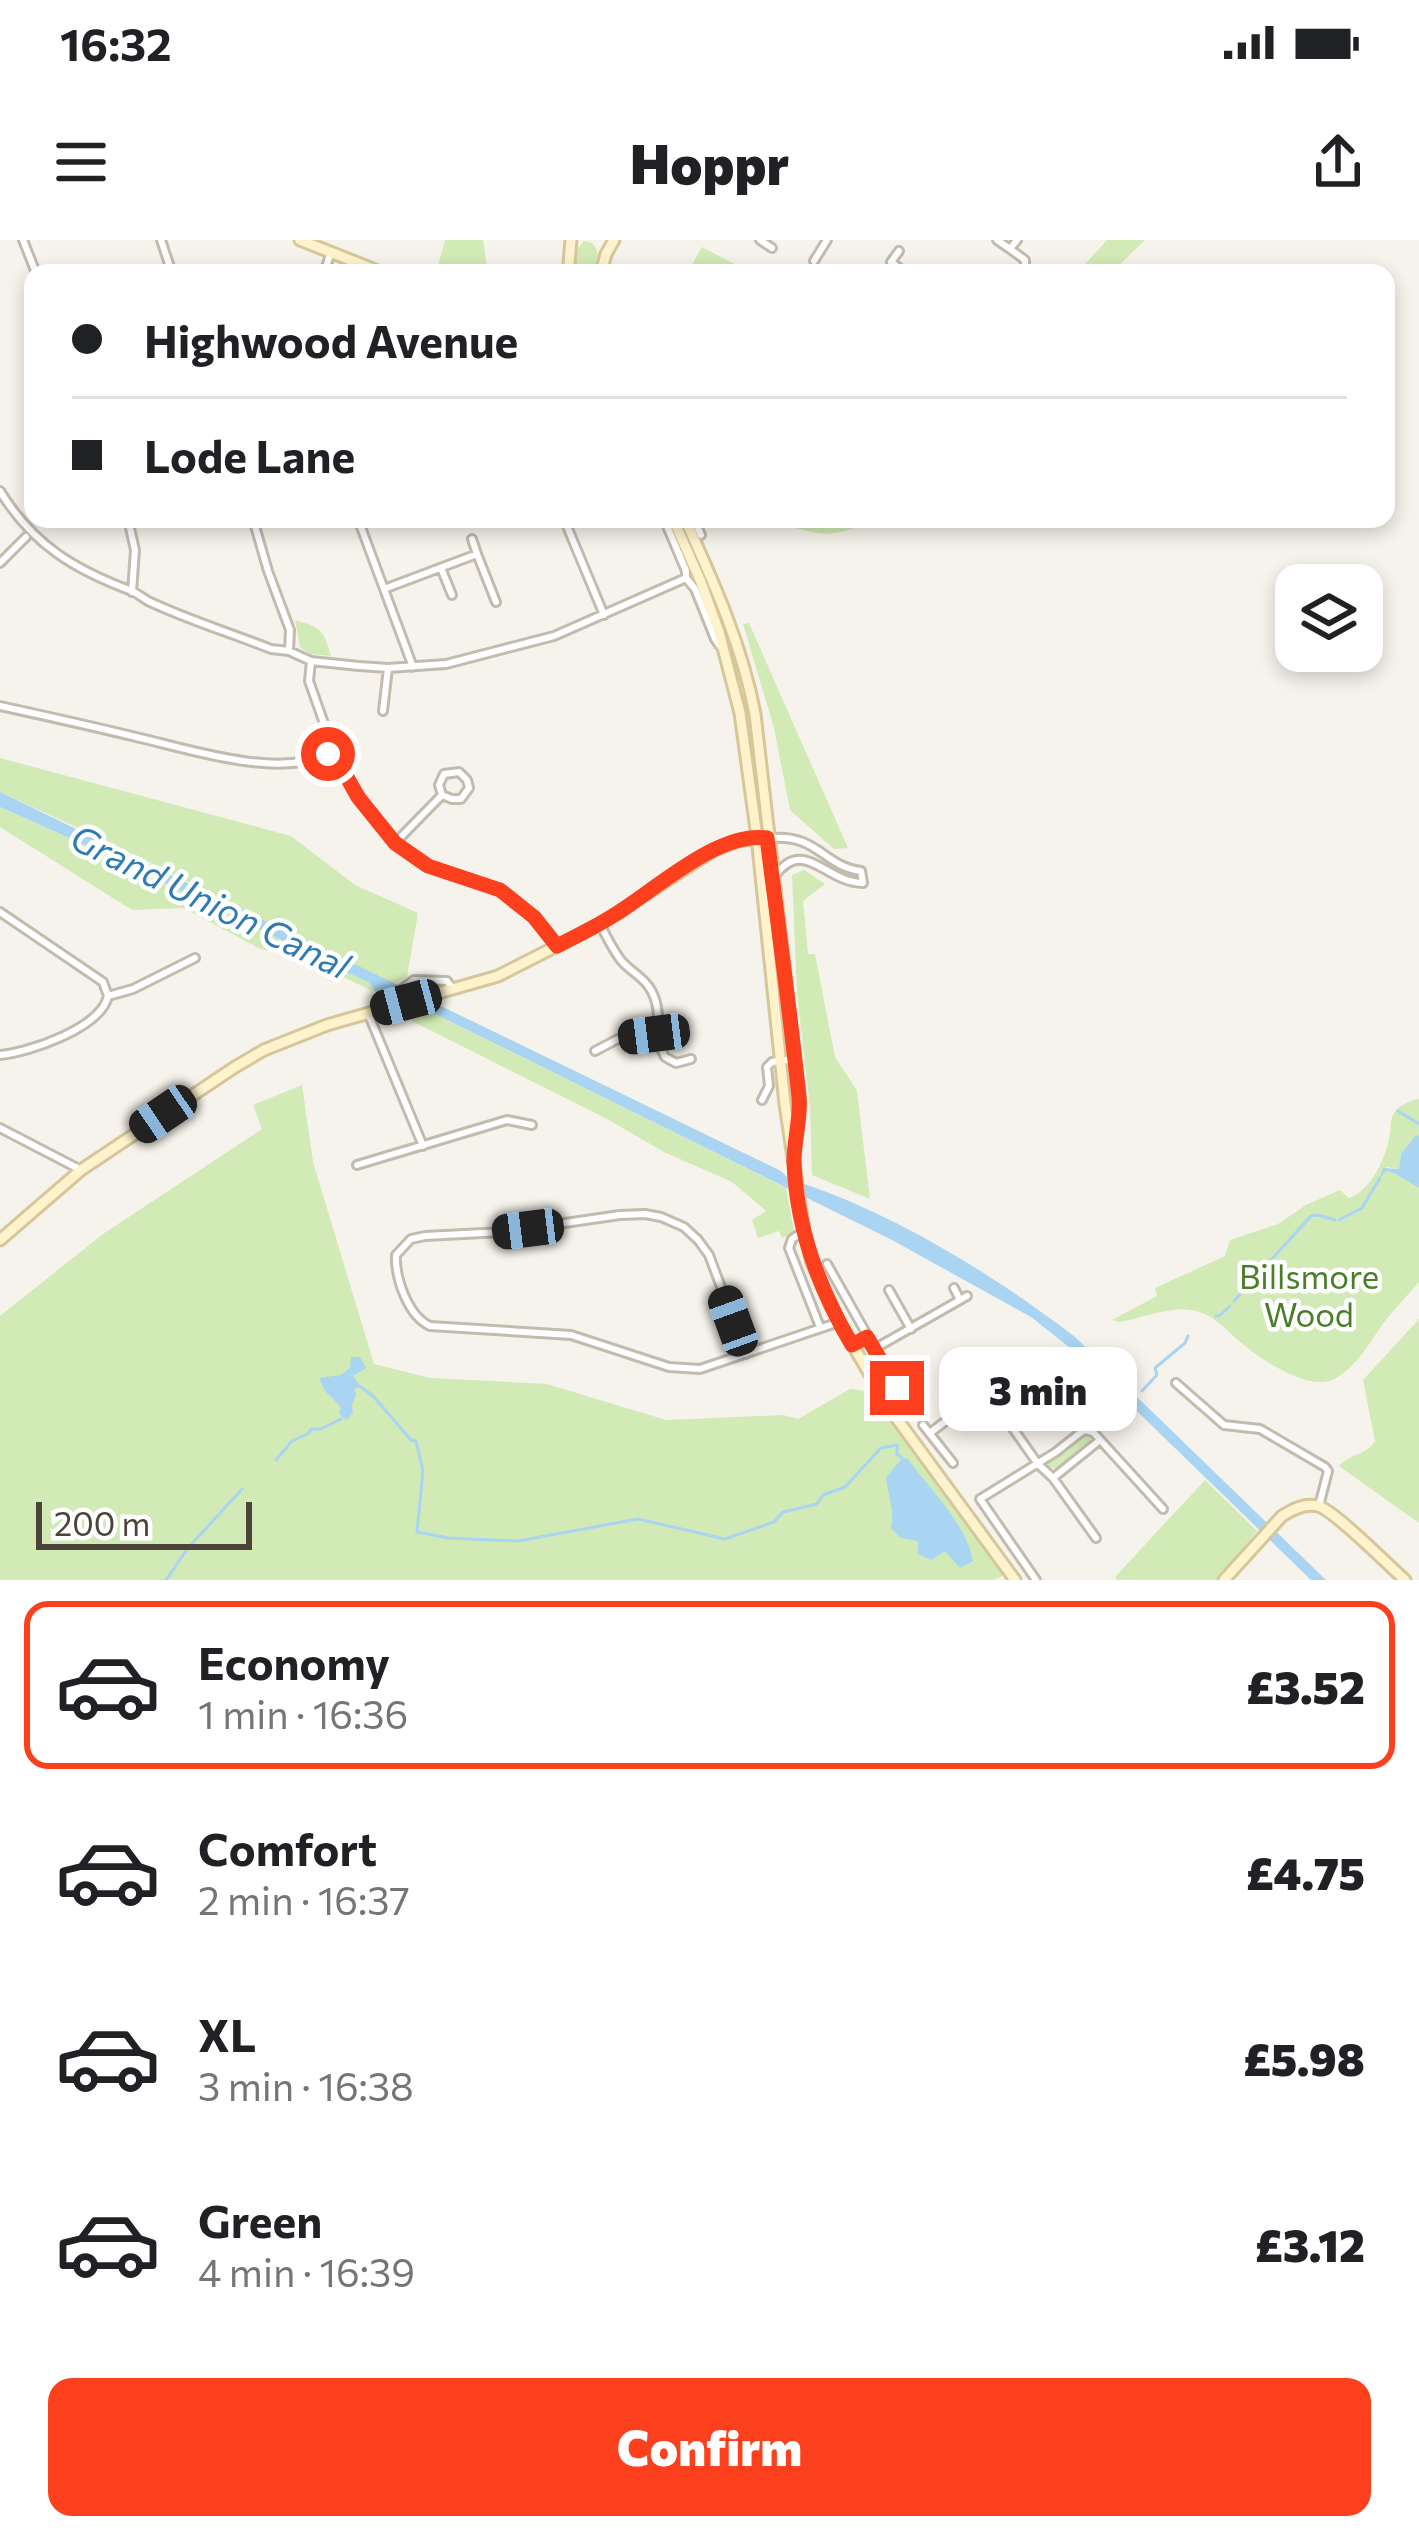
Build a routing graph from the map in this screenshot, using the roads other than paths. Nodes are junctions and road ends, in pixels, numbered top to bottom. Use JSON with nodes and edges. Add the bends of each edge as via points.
{"nodes":[{"id":1,"x":300,"y":240,"type":"edge"},
{"id":2,"x":614,"y":240,"type":"edge"},
{"id":3,"x":760,"y":240,"type":"edge"},
{"id":4,"x":997,"y":240,"type":"edge"},
{"id":5,"x":1017,"y":240,"type":"edge"},
{"id":6,"x":826,"y":241,"type":"edge"},
{"id":7,"x":834,"y":247,"type":"dead end"},
{"id":8,"x":603,"y":248,"type":"edge"},
{"id":9,"x":772,"y":248,"type":"dead end"},
{"id":10,"x":1010,"y":248,"type":"junction"},
{"id":11,"x":899,"y":251,"type":"dead end"},
{"id":12,"x":332,"y":252,"type":"junction"},
{"id":13,"x":814,"y":260,"type":"dead end"},
{"id":14,"x":327,"y":264,"type":"edge"},
{"id":15,"x":361,"y":264,"type":"edge"},
{"id":16,"x":894,"y":264,"type":"edge"},
{"id":17,"x":1025,"y":264,"type":"edge"},
{"id":18,"x":0,"y":491,"type":"edge"},
{"id":19,"x":24,"y":523,"type":"edge"},
{"id":20,"x":29,"y":528,"type":"edge"},
{"id":21,"x":130,"y":528,"type":"edge"},
{"id":22,"x":256,"y":528,"type":"edge"},
{"id":23,"x":361,"y":528,"type":"edge"},
{"id":24,"x":568,"y":528,"type":"edge"},
{"id":25,"x":672,"y":528,"type":"edge"},
{"id":26,"x":674,"y":528,"type":"edge"},
{"id":27,"x":693,"y":528,"type":"edge"},
{"id":28,"x":696,"y":528,"type":"edge"},
{"id":29,"x":701,"y":535,"type":"dead end"},
{"id":30,"x":27,"y":537,"type":"dead end"},
{"id":31,"x":472,"y":539,"type":"dead end"},
{"id":32,"x":477,"y":554,"type":"junction"},
{"id":33,"x":0,"y":562,"type":"edge"},
{"id":34,"x":441,"y":568,"type":"junction"},
{"id":35,"x":686,"y":578,"type":"junction"},
{"id":36,"x":384,"y":590,"type":"junction"},
{"id":37,"x":132,"y":592,"type":"junction"},
{"id":38,"x":452,"y":595,"type":"dead end"},
{"id":39,"x":496,"y":602,"type":"dead end"},
{"id":40,"x":604,"y":615,"type":"junction"},
{"id":41,"x":723,"y":647,"type":"junction"},
{"id":42,"x":290,"y":651,"type":"junction"},
{"id":43,"x":311,"y":661,"type":"junction"},
{"id":44,"x":412,"y":667,"type":"junction"},
{"id":45,"x":388,"y":668,"type":"junction"},
{"id":46,"x":0,"y":706,"type":"edge"},
{"id":47,"x":383,"y":711,"type":"dead end"},
{"id":48,"x":328,"y":754,"type":"junction"},
{"id":49,"x":442,"y":795,"type":"junction"},
{"id":50,"x":762,"y":838,"type":"junction"},
{"id":51,"x":395,"y":843,"type":"junction"},
{"id":52,"x":772,"y":880,"type":"junction"},
{"id":53,"x":0,"y":912,"type":"edge"},
{"id":54,"x":599,"y":924,"type":"junction"},
{"id":55,"x":557,"y":946,"type":"junction"},
{"id":56,"x":195,"y":958,"type":"dead end"},
{"id":57,"x":453,"y":991,"type":"junction"},
{"id":58,"x":108,"y":996,"type":"junction"},
{"id":59,"x":383,"y":1009,"type":"junction"},
{"id":60,"x":368,"y":1013,"type":"junction"},
{"id":61,"x":654,"y":1034,"type":"junction"},
{"id":62,"x":605,"y":1046,"type":"junction"},
{"id":63,"x":595,"y":1051,"type":"dead end"},
{"id":64,"x":0,"y":1055,"type":"edge"},
{"id":65,"x":610,"y":1055,"type":"dead end"},
{"id":66,"x":794,"y":1059,"type":"junction"},
{"id":67,"x":782,"y":1060,"type":"junction"},
{"id":68,"x":687,"y":1063,"type":"dead end"},
{"id":69,"x":762,"y":1100,"type":"dead end"},
{"id":70,"x":532,"y":1125,"type":"dead end"},
{"id":71,"x":0,"y":1128,"type":"edge"},
{"id":72,"x":423,"y":1146,"type":"junction"},
{"id":73,"x":353,"y":1156,"type":"dead end"},
{"id":74,"x":794,"y":1159,"type":"junction"},
{"id":75,"x":81,"y":1170,"type":"junction"},
{"id":76,"x":804,"y":1231,"type":"junction"},
{"id":77,"x":0,"y":1240,"type":"edge"},
{"id":78,"x":827,"y":1264,"type":"dead end"},
{"id":79,"x":954,"y":1288,"type":"dead end"},
{"id":80,"x":889,"y":1290,"type":"dead end"},
{"id":81,"x":838,"y":1322,"type":"junction"},
{"id":82,"x":820,"y":1328,"type":"junction"},
{"id":83,"x":911,"y":1329,"type":"junction"},
{"id":84,"x":867,"y":1337,"type":"junction"},
{"id":85,"x":852,"y":1345,"type":"junction"},
{"id":86,"x":874,"y":1349,"type":"junction"},
{"id":87,"x":746,"y":1354,"type":"junction"},
{"id":88,"x":882,"y":1362,"type":"junction"},
{"id":89,"x":1026,"y":1368,"type":"dead end"},
{"id":90,"x":867,"y":1370,"type":"junction"},
{"id":91,"x":1176,"y":1383,"type":"dead end"},
{"id":92,"x":897,"y":1388,"type":"dead end"},
{"id":93,"x":988,"y":1393,"type":"junction"},
{"id":94,"x":923,"y":1425,"type":"dead end"},
{"id":95,"x":930,"y":1433,"type":"junction"},
{"id":96,"x":1100,"y":1440,"type":"junction"},
{"id":97,"x":952,"y":1463,"type":"dead end"},
{"id":98,"x":1038,"y":1464,"type":"junction"},
{"id":99,"x":1053,"y":1478,"type":"junction"},
{"id":100,"x":1319,"y":1506,"type":"junction"},
{"id":101,"x":1163,"y":1510,"type":"dead end"},
{"id":102,"x":1097,"y":1538,"type":"dead end"},
{"id":103,"x":1231,"y":1578,"type":"edge"},
{"id":104,"x":1015,"y":1580,"type":"edge"},
{"id":105,"x":1036,"y":1580,"type":"edge"},
{"id":106,"x":1406,"y":1580,"type":"edge"}],
"edges":[{"from":1,"to":12,"type":"main road"},
{"from":2,"to":8,"type":"main road"},
{"from":3,"to":9,"type":"street"},
{"from":4,"to":10,"type":"street"},
{"from":5,"to":10,"type":"street"},
{"from":6,"to":7,"type":"street"},
{"from":6,"to":13,"type":"street"},
{"from":10,"to":17,"type":"street"},
{"from":11,"to":16,"type":"street"},
{"from":12,"to":14,"type":"street"},
{"from":12,"to":15,"type":"main road"},
{"from":18,"to":19,"type":"street"},
{"from":20,"to":37,"type":"street","via":[[52,552]]},
{"from":21,"to":37,"type":"street"},
{"from":22,"to":42,"type":"street"},
{"from":23,"to":36,"type":"street"},
{"from":24,"to":40,"type":"street"},
{"from":25,"to":35,"type":"street"},
{"from":26,"to":41,"type":"main road"},
{"from":27,"to":50,"type":"main road","via":[[749,683]]},
{"from":28,"to":29,"type":"street"},
{"from":30,"to":33,"type":"street"},
{"from":31,"to":32,"type":"street"},
{"from":32,"to":34,"type":"street"},
{"from":32,"to":39,"type":"street"},
{"from":34,"to":36,"type":"street"},
{"from":34,"to":38,"type":"street"},
{"from":35,"to":40,"type":"street"},
{"from":35,"to":41,"type":"street"},
{"from":36,"to":44,"type":"street"},
{"from":37,"to":42,"type":"street"},
{"from":40,"to":44,"type":"street","via":[[509,650]]},
{"from":41,"to":50,"type":"main road"},
{"from":42,"to":43,"type":"street"},
{"from":43,"to":45,"type":"street"},
{"from":43,"to":48,"type":"street"},
{"from":44,"to":45,"type":"street"},
{"from":45,"to":47,"type":"street"},
{"from":46,"to":48,"type":"street","via":[[229,758],[295,762]]},
{"from":48,"to":51,"type":"street"},
{"from":49,"to":49,"type":"street","via":[[444,774],[467,780],[460,799]]},
{"from":49,"to":51,"type":"street"},
{"from":50,"to":52,"type":"main road"},
{"from":50,"to":52,"type":"street","via":[[800,839],[861,871],[862,883],[794,858]]},
{"from":50,"to":54,"type":"main road","via":[[714,850]]},
{"from":50,"to":67,"type":"main road"},
{"from":51,"to":55,"type":"street","via":[[428,866],[500,890]]},
{"from":52,"to":66,"type":"main road"},
{"from":53,"to":58,"type":"street","via":[[103,982]]},
{"from":54,"to":55,"type":"main road"},
{"from":54,"to":61,"type":"street","via":[[617,956],[650,987],[659,1018]]},
{"from":55,"to":57,"type":"main road"},
{"from":56,"to":58,"type":"street"},
{"from":57,"to":59,"type":"main road"},
{"from":57,"to":59,"type":"street","via":[[447,981],[412,980]]},
{"from":58,"to":64,"type":"street","via":[[104,1009],[53,1042]]},
{"from":59,"to":60,"type":"main road"},
{"from":60,"to":72,"type":"street"},
{"from":60,"to":75,"type":"main road","via":[[265,1050]]},
{"from":61,"to":62,"type":"street"},
{"from":61,"to":68,"type":"street","via":[[670,1062]]},
{"from":62,"to":63,"type":"street"},
{"from":62,"to":65,"type":"street"},
{"from":66,"to":67,"type":"street"},
{"from":66,"to":74,"type":"main road"},
{"from":67,"to":69,"type":"street","via":[[767,1067]]},
{"from":67,"to":74,"type":"main road"},
{"from":70,"to":72,"type":"street","via":[[507,1120]]},
{"from":71,"to":75,"type":"street"},
{"from":72,"to":73,"type":"street","via":[[358,1169]]},
{"from":74,"to":76,"type":"main road"},
{"from":75,"to":77,"type":"main road"},
{"from":76,"to":81,"type":"main road"},
{"from":76,"to":82,"type":"street","via":[[789,1248]]},
{"from":78,"to":84,"type":"street"},
{"from":79,"to":83,"type":"street","via":[[964,1298]]},
{"from":80,"to":83,"type":"street"},
{"from":81,"to":82,"type":"street"},
{"from":81,"to":85,"type":"main road"},
{"from":82,"to":87,"type":"street"},
{"from":83,"to":86,"type":"street"},
{"from":84,"to":85,"type":"street"},
{"from":84,"to":86,"type":"street"},
{"from":85,"to":90,"type":"main road"},
{"from":86,"to":88,"type":"street"},
{"from":87,"to":87,"type":"street","via":[[709,1255],[684,1227],[661,1217],[424,1236],[396,1255],[413,1315],[430,1326],[571,1335],[685,1369]]},
{"from":88,"to":90,"type":"street"},
{"from":88,"to":92,"type":"street"},
{"from":89,"to":93,"type":"street"},
{"from":90,"to":104,"type":"main road"},
{"from":91,"to":100,"type":"street","via":[[1224,1425],[1260,1429],[1325,1467]]},
{"from":93,"to":95,"type":"street"},
{"from":93,"to":98,"type":"street"},
{"from":94,"to":95,"type":"street"},
{"from":95,"to":97,"type":"street"},
{"from":96,"to":98,"type":"street","via":[[1085,1430]]},
{"from":96,"to":99,"type":"street"},
{"from":96,"to":101,"type":"street"},
{"from":98,"to":99,"type":"street"},
{"from":98,"to":105,"type":"street","via":[[980,1499]]},
{"from":99,"to":102,"type":"street"},
{"from":100,"to":103,"type":"main road","via":[[1291,1510]]},
{"from":100,"to":106,"type":"main road"}]}
